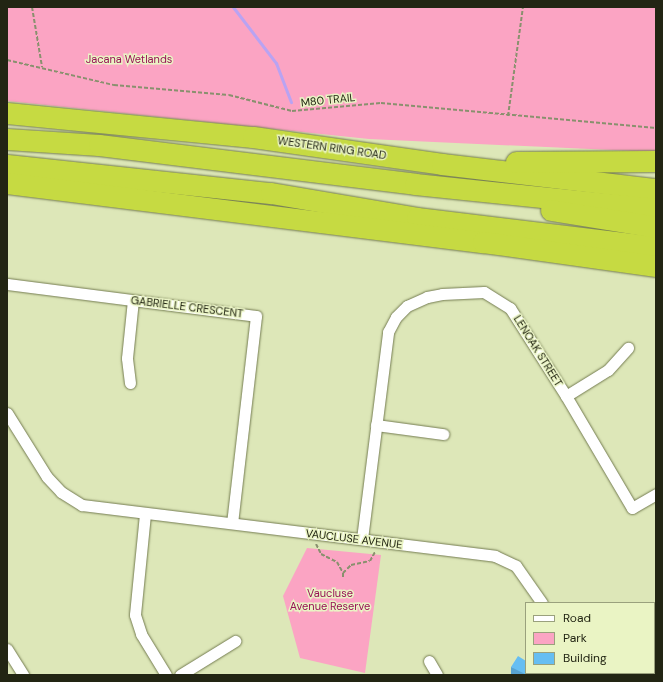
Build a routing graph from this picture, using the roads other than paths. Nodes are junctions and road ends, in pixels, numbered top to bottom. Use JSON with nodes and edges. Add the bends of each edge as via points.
{"nodes":[{"id":1,"x":7,"y":113,"type":"edge"},
{"id":2,"x":7,"y":139,"type":"edge"},
{"id":3,"x":656,"y":161,"type":"edge"},
{"id":4,"x":442,"y":164,"type":"junction"},
{"id":5,"x":7,"y":165,"type":"edge"},
{"id":6,"x":7,"y":183,"type":"edge"},
{"id":7,"x":415,"y":184,"type":"junction"},
{"id":8,"x":656,"y":189,"type":"edge"},
{"id":9,"x":93,"y":193,"type":"junction"},
{"id":10,"x":656,"y":209,"type":"edge"},
{"id":11,"x":417,"y":218,"type":"junction"},
{"id":12,"x":656,"y":227,"type":"edge"},
{"id":13,"x":656,"y":247,"type":"edge"},
{"id":14,"x":656,"y":266,"type":"edge"},
{"id":15,"x":7,"y":284,"type":"edge"},
{"id":16,"x":134,"y":300,"type":"junction"},
{"id":17,"x":628,"y":348,"type":"dead end"},
{"id":18,"x":130,"y":383,"type":"dead end"},
{"id":19,"x":566,"y":396,"type":"junction"},
{"id":20,"x":7,"y":413,"type":"edge"},
{"id":21,"x":376,"y":425,"type":"junction"},
{"id":22,"x":443,"y":434,"type":"dead end"},
{"id":23,"x":656,"y":494,"type":"edge"},
{"id":24,"x":145,"y":514,"type":"junction"},
{"id":25,"x":232,"y":523,"type":"junction"},
{"id":26,"x":362,"y":540,"type":"junction"},
{"id":27,"x":541,"y":602,"type":"edge"},
{"id":28,"x":236,"y":642,"type":"dead end"},
{"id":29,"x":7,"y":648,"type":"edge"},
{"id":30,"x":430,"y":661,"type":"dead end"},
{"id":31,"x":23,"y":675,"type":"edge"},
{"id":32,"x":166,"y":675,"type":"edge"},
{"id":33,"x":180,"y":675,"type":"edge"},
{"id":34,"x":437,"y":675,"type":"edge"}],
"edges":[{"from":1,"to":4,"type":"highway","name":"WESTERN RING ROAD","via":[[253,137]]},
{"from":2,"to":7,"type":"highway","via":[[99,145]]},
{"from":3,"to":4,"type":"highway"},
{"from":4,"to":8,"type":"highway","name":"WESTERN RING ROAD"},
{"from":5,"to":11,"type":"highway","via":[[271,193]]},
{"from":6,"to":9,"type":"highway"},
{"from":7,"to":10,"type":"highway"},
{"from":7,"to":12,"type":"highway","via":[[473,197]]},
{"from":9,"to":11,"type":"highway","via":[[293,211]]},
{"from":9,"to":14,"type":"highway"},
{"from":11,"to":13,"type":"highway"},
{"from":15,"to":16,"type":"street","name":"GABRIELLE CRESCENT"},
{"from":16,"to":18,"type":"street","via":[[126,358]]},
{"from":16,"to":25,"type":"street","name":"GABRIELLE CRESCENT","via":[[256,316]]},
{"from":17,"to":19,"type":"street","via":[[608,370]]},
{"from":19,"to":21,"type":"street","name":"LENOAK STREET","via":[[510,308],[484,292],[442,294],[427,297],[407,306],[393,322],[384,351]]},
{"from":19,"to":23,"type":"street","name":"LENOAK STREET","via":[[632,508]]},
{"from":20,"to":24,"type":"street","via":[[47,477],[61,492],[82,505]]},
{"from":21,"to":22,"type":"street"},
{"from":21,"to":26,"type":"street","name":"LENOAK STREET"},
{"from":24,"to":25,"type":"street","name":"VAUCLUSE AVENUE"},
{"from":24,"to":32,"type":"street","via":[[135,615],[141,634]]},
{"from":25,"to":26,"type":"street","name":"VAUCLUSE AVENUE"},
{"from":26,"to":27,"type":"street","name":"VAUCLUSE AVENUE","via":[[495,556],[516,566]]},
{"from":28,"to":33,"type":"street"},
{"from":29,"to":31,"type":"street"},
{"from":30,"to":34,"type":"street"}]}
